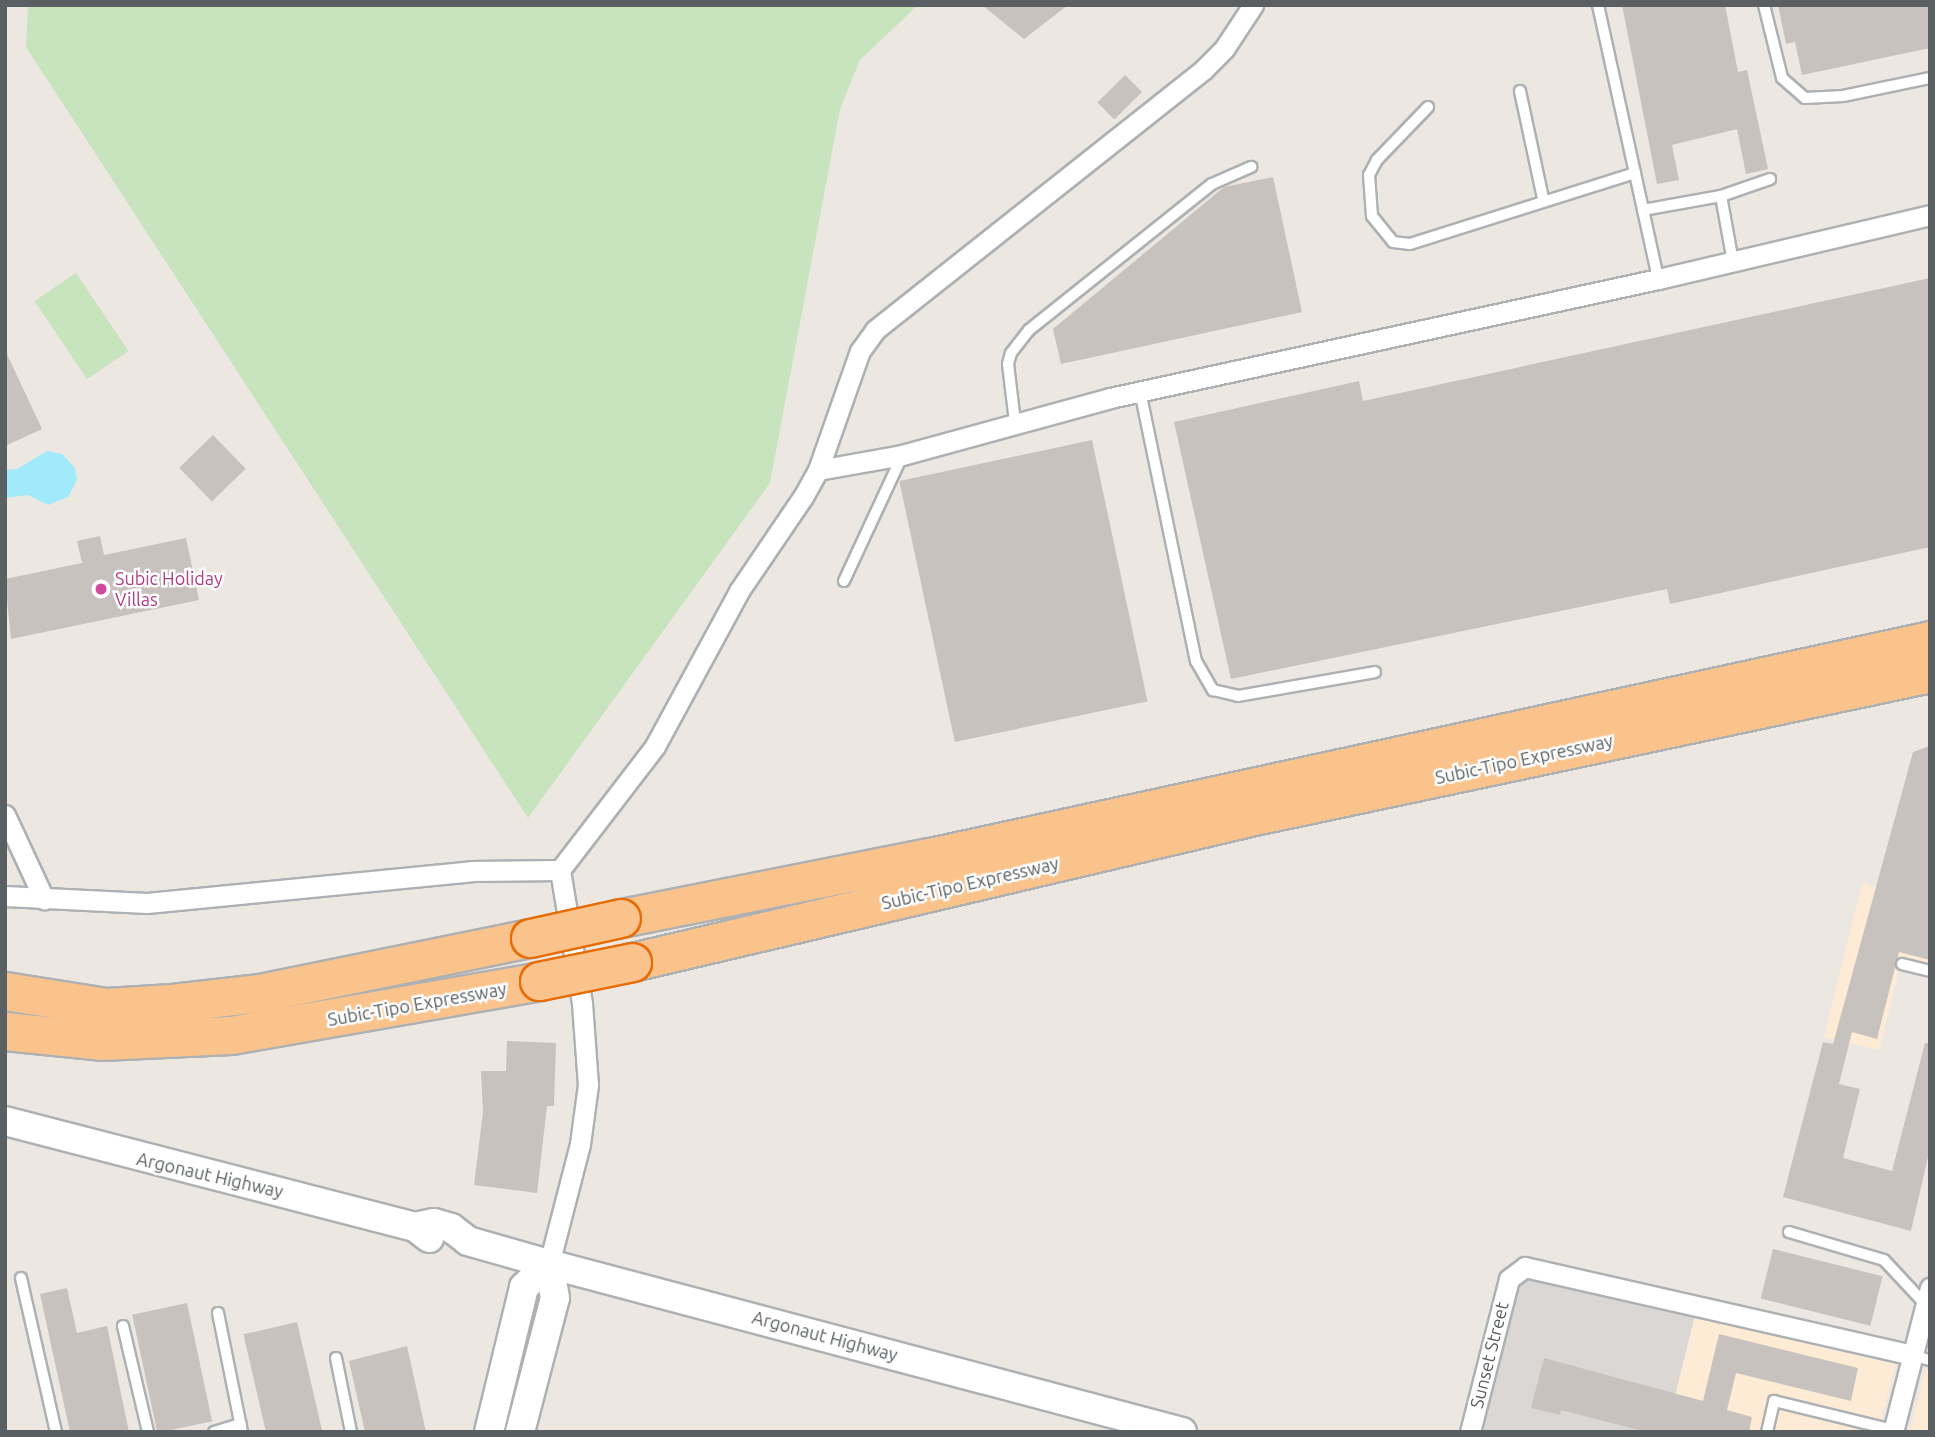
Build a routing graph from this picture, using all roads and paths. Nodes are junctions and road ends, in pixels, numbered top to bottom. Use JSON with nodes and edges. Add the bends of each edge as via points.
{"nodes":[{"id":1,"x":1253,"y":5,"type":"edge"},
{"id":2,"x":1598,"y":5,"type":"edge"},
{"id":3,"x":1764,"y":5,"type":"edge"},
{"id":4,"x":1930,"y":78,"type":"edge"},
{"id":5,"x":1520,"y":91,"type":"dead end"},
{"id":6,"x":1427,"y":107,"type":"dead end"},
{"id":7,"x":1251,"y":167,"type":"dead end"},
{"id":8,"x":1635,"y":173,"type":"junction"},
{"id":9,"x":1770,"y":178,"type":"dead end"},
{"id":10,"x":1721,"y":196,"type":"junction"},
{"id":11,"x":1543,"y":198,"type":"junction"},
{"id":12,"x":1643,"y":210,"type":"junction"},
{"id":13,"x":1930,"y":215,"type":"edge"},
{"id":14,"x":1733,"y":262,"type":"junction"},
{"id":15,"x":1658,"y":279,"type":"junction"},
{"id":16,"x":1140,"y":391,"type":"junction"},
{"id":17,"x":1015,"y":422,"type":"junction"},
{"id":18,"x":902,"y":455,"type":"junction"},
{"id":19,"x":818,"y":470,"type":"junction"},
{"id":20,"x":844,"y":581,"type":"dead end"},
{"id":21,"x":1930,"y":640,"type":"edge"},
{"id":22,"x":1375,"y":672,"type":"dead end"},
{"id":23,"x":1930,"y":673,"type":"edge"},
{"id":24,"x":5,"y":815,"type":"edge"},
{"id":25,"x":560,"y":870,"type":"junction"},
{"id":26,"x":5,"y":896,"type":"edge"},
{"id":27,"x":44,"y":899,"type":"junction"},
{"id":28,"x":1902,"y":964,"type":"dead end"},
{"id":29,"x":1930,"y":971,"type":"edge"},
{"id":30,"x":5,"y":991,"type":"edge"},
{"id":31,"x":5,"y":1031,"type":"edge"},
{"id":32,"x":5,"y":1121,"type":"edge"},
{"id":33,"x":1789,"y":1232,"type":"dead end"},
{"id":34,"x":550,"y":1264,"type":"junction"},
{"id":35,"x":21,"y":1278,"type":"dead end"},
{"id":36,"x":1928,"y":1296,"type":"edge"},
{"id":37,"x":218,"y":1312,"type":"dead end"},
{"id":38,"x":123,"y":1326,"type":"dead end"},
{"id":39,"x":1921,"y":1357,"type":"edge"},
{"id":40,"x":336,"y":1358,"type":"dead end"},
{"id":41,"x":242,"y":1428,"type":"edge"},
{"id":42,"x":1893,"y":1431,"type":"edge"},
{"id":43,"x":55,"y":1432,"type":"edge"},
{"id":44,"x":148,"y":1432,"type":"edge"},
{"id":45,"x":214,"y":1432,"type":"edge"},
{"id":46,"x":351,"y":1432,"type":"edge"},
{"id":47,"x":489,"y":1432,"type":"edge"},
{"id":48,"x":520,"y":1432,"type":"edge"},
{"id":49,"x":1182,"y":1432,"type":"edge"},
{"id":50,"x":1469,"y":1432,"type":"edge"},
{"id":51,"x":1767,"y":1432,"type":"edge"}],
"edges":[{"from":1,"to":19,"type":"street","via":[[1203,70],[875,330],[856,362]]},
{"from":2,"to":8,"type":"lane"},
{"from":3,"to":4,"type":"lane","via":[[1782,78],[1805,98],[1843,96]]},
{"from":5,"to":11,"type":"lane"},
{"from":6,"to":11,"type":"lane","via":[[1371,167],[1368,198],[1384,235],[1410,244]]},
{"from":7,"to":17,"type":"lane","via":[[1212,184],[1029,330],[1011,353],[1008,365]]},
{"from":8,"to":11,"type":"lane"},
{"from":8,"to":12,"type":"lane"},
{"from":9,"to":10,"type":"lane"},
{"from":10,"to":12,"type":"lane"},
{"from":10,"to":14,"type":"lane"},
{"from":12,"to":15,"type":"lane"},
{"from":13,"to":14,"type":"street"},
{"from":14,"to":15,"type":"street"},
{"from":15,"to":16,"type":"street"},
{"from":16,"to":17,"type":"street"},
{"from":16,"to":22,"type":"lane","via":[[1196,661],[1213,690],[1237,696]]},
{"from":17,"to":18,"type":"street"},
{"from":18,"to":19,"type":"street"},
{"from":18,"to":20,"type":"lane"},
{"from":19,"to":25,"type":"street","via":[[788,524],[739,591],[655,746]]},
{"from":21,"to":30,"type":"highway","name":"Subic-Tipo Expressway","bridge":true,"via":[[930,857],[271,991],[106,1007]]},
{"from":23,"to":31,"type":"highway","name":"Subic-Tipo Expressway","bridge":true,"via":[[1254,816],[540,981],[231,1035],[101,1041]]},
{"from":24,"to":27,"type":"street"},
{"from":25,"to":27,"type":"street","via":[[471,871],[160,902]]},
{"from":25,"to":34,"type":"street","via":[[582,1003],[588,1085],[580,1144]]},
{"from":26,"to":27,"type":"street"},
{"from":28,"to":29,"type":"lane"},
{"from":32,"to":34,"type":"street","name":"Argonaut Highway","via":[[415,1227],[438,1241],[468,1241]]},
{"from":33,"to":36,"type":"lane","via":[[1884,1260]]},
{"from":34,"to":47,"type":"street","via":[[524,1287]]},
{"from":34,"to":48,"type":"street","via":[[555,1298]]},
{"from":34,"to":49,"type":"street","name":"Argonaut Highway"},
{"from":35,"to":43,"type":"lane"},
{"from":36,"to":39,"type":"street"},
{"from":37,"to":41,"type":"lane"},
{"from":38,"to":44,"type":"lane"},
{"from":39,"to":42,"type":"street"},
{"from":39,"to":50,"type":"street","name":"Sunset Street","via":[[1538,1268],[1518,1269],[1509,1279]]},
{"from":40,"to":46,"type":"lane"},
{"from":41,"to":45,"type":"lane"},
{"from":42,"to":51,"type":"lane","via":[[1774,1401]]}]}
